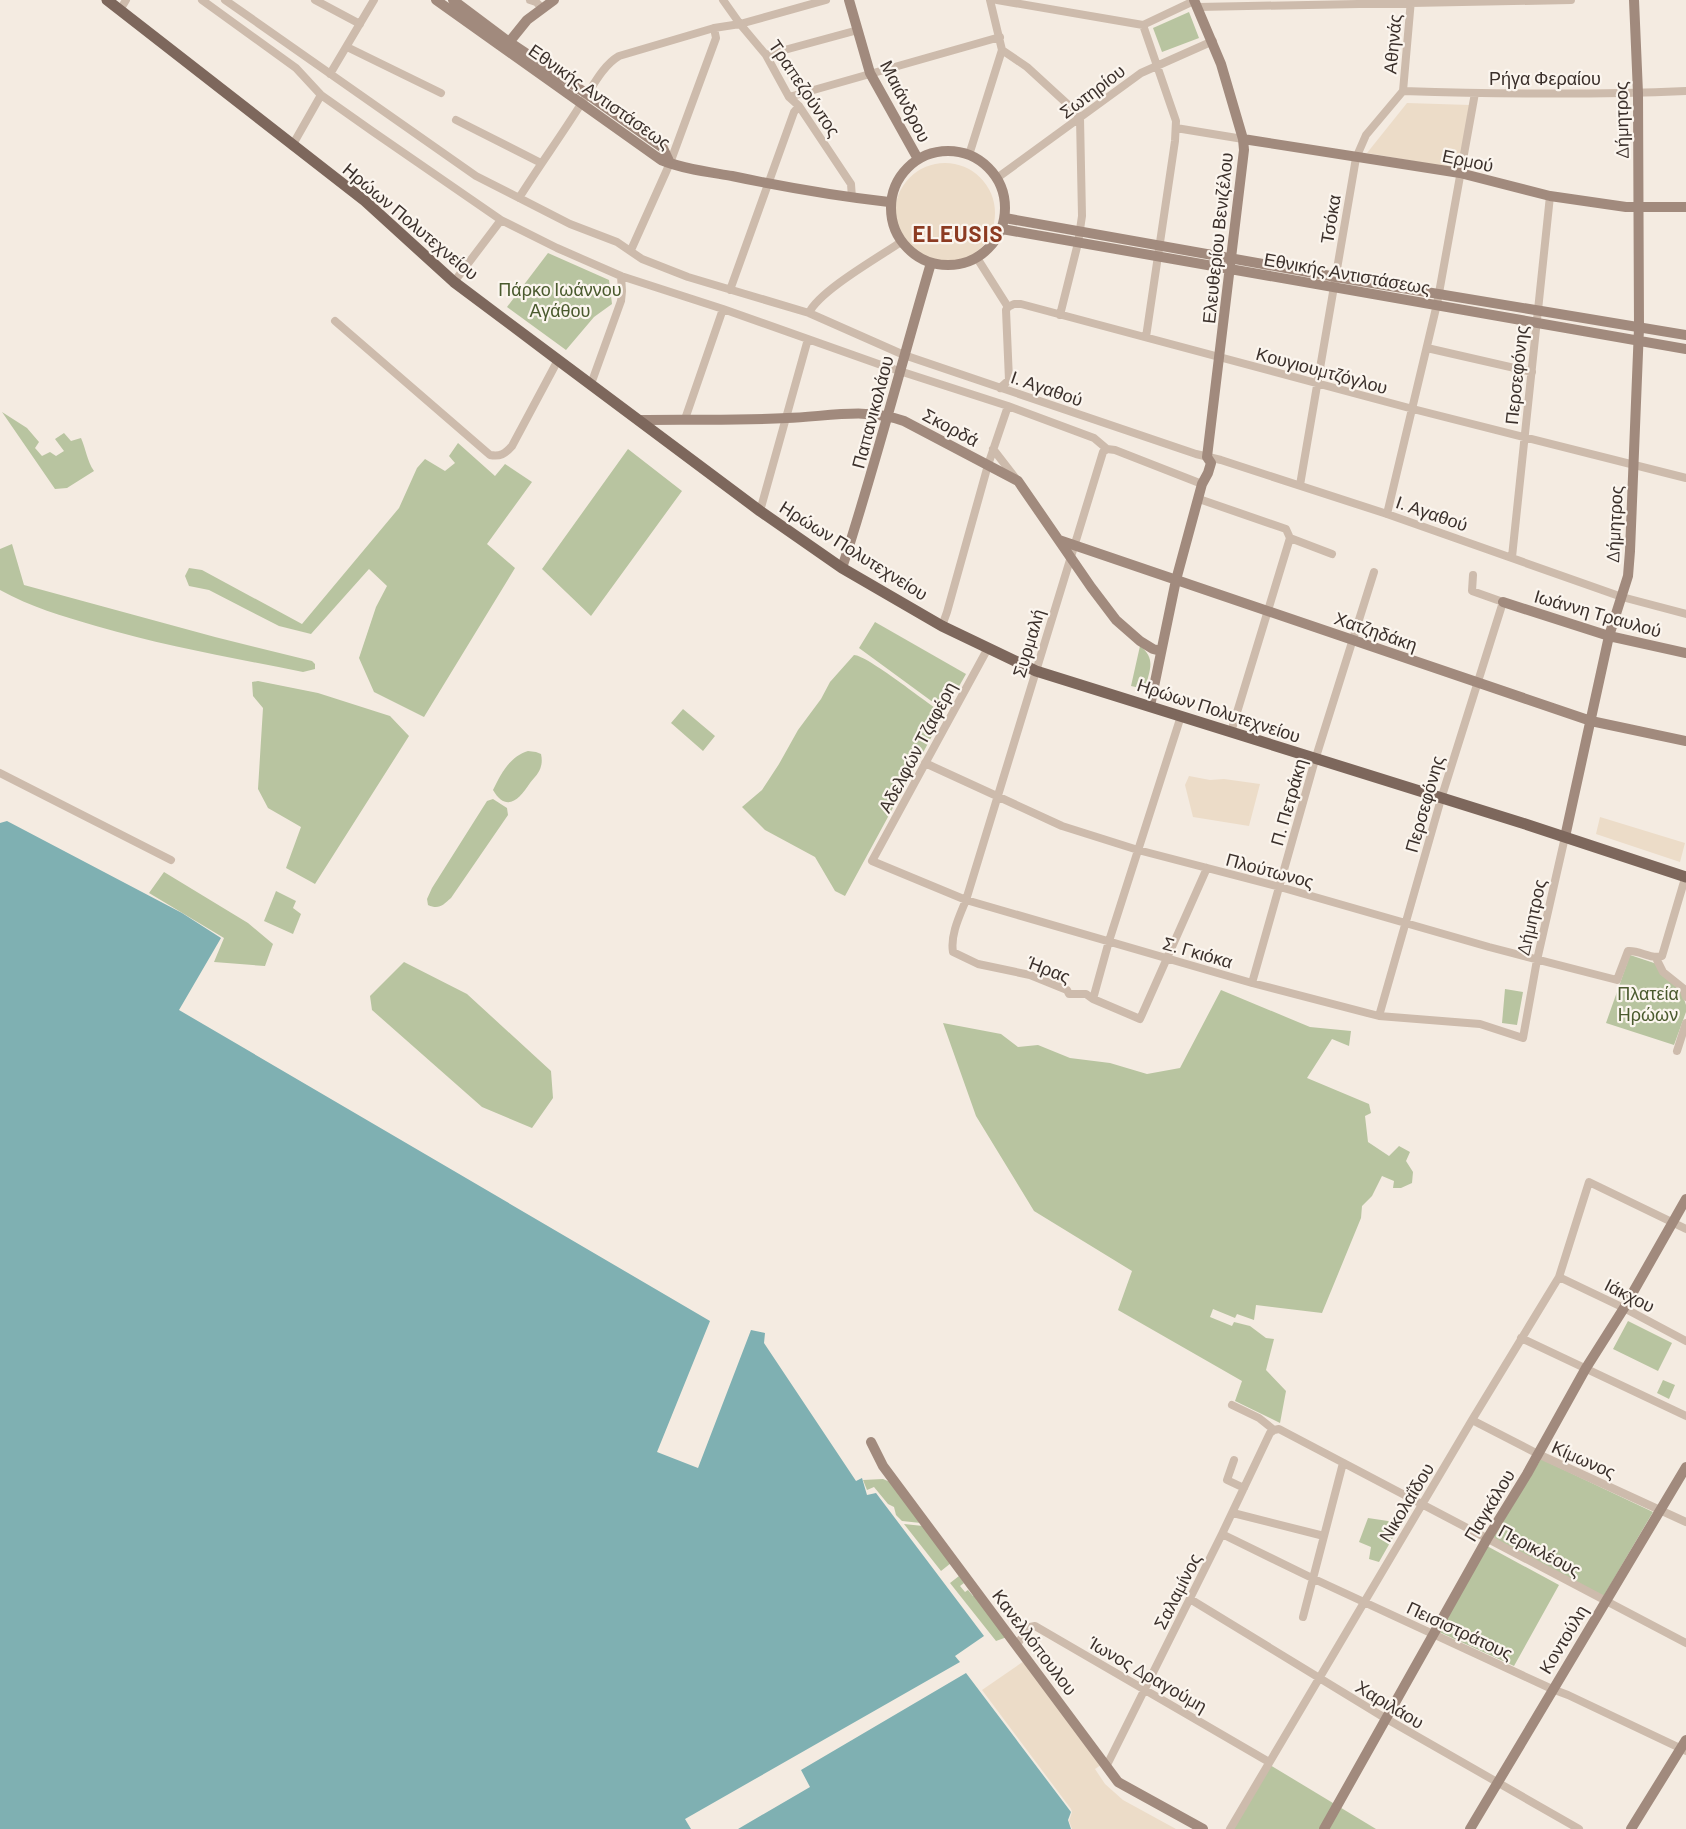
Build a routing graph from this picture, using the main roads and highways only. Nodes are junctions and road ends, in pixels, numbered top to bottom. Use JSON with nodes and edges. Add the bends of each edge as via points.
{"nodes":[{"id":1,"x":107,"y":0,"type":"edge"},
{"id":2,"x":1686,"y":876,"type":"edge"}],
"edges":[{"from":1,"to":2,"type":"main road","name":"Ηρώων Πολυτεχνείου","via":[[365,201],[454,282],[638,420],[842,568],[942,626],[1036,671]]}]}
